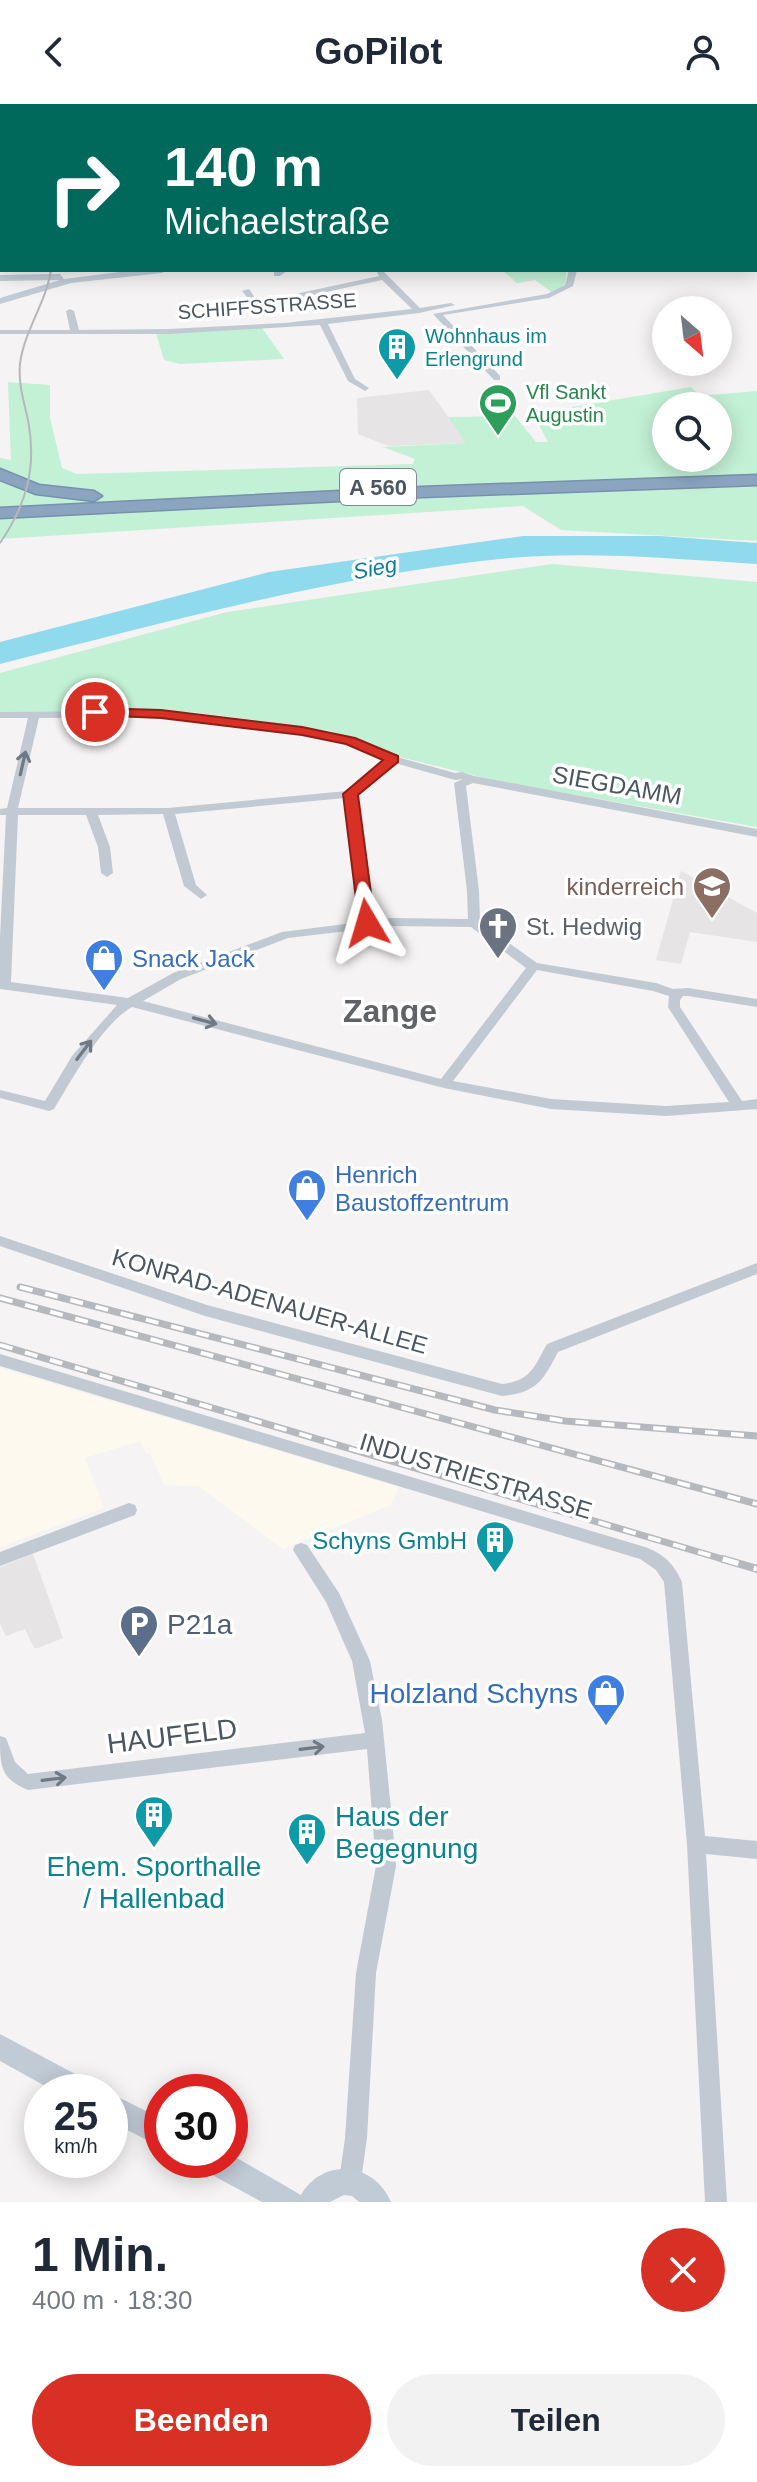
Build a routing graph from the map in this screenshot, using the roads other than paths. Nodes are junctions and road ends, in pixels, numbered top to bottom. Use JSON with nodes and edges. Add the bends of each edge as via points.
{"nodes":[{"id":1,"x":144,"y":272,"type":"edge"},
{"id":2,"x":379,"y":272,"type":"edge"},
{"id":3,"x":572,"y":272,"type":"edge"},
{"id":4,"x":384,"y":277,"type":"junction"},
{"id":5,"x":0,"y":278,"type":"edge"},
{"id":6,"x":70,"y":280,"type":"junction"},
{"id":7,"x":246,"y":291,"type":"dead end"},
{"id":8,"x":0,"y":301,"type":"edge"},
{"id":9,"x":257,"y":305,"type":"junction"},
{"id":10,"x":451,"y":305,"type":"dead end"},
{"id":11,"x":70,"y":311,"type":"dead end"},
{"id":12,"x":419,"y":311,"type":"junction"},
{"id":13,"x":263,"y":314,"type":"dead end"},
{"id":14,"x":322,"y":320,"type":"junction"},
{"id":15,"x":0,"y":332,"type":"edge"},
{"id":16,"x":77,"y":333,"type":"junction"},
{"id":17,"x":497,"y":378,"type":"dead end"},
{"id":18,"x":365,"y":388,"type":"dead end"},
{"id":19,"x":757,"y":473,"type":"edge"},
{"id":20,"x":0,"y":474,"type":"edge"},
{"id":21,"x":757,"y":480,"type":"edge"},
{"id":22,"x":153,"y":498,"type":"junction"},
{"id":23,"x":0,"y":505,"type":"edge"},
{"id":24,"x":95,"y":509,"type":"junction"},
{"id":25,"x":0,"y":513,"type":"edge"},
{"id":26,"x":0,"y":519,"type":"edge"},
{"id":27,"x":0,"y":715,"type":"edge"},
{"id":28,"x":34,"y":715,"type":"junction"},
{"id":29,"x":393,"y":759,"type":"junction"},
{"id":30,"x":461,"y":780,"type":"junction"},
{"id":31,"x":350,"y":794,"type":"junction"},
{"id":32,"x":168,"y":811,"type":"junction"},
{"id":33,"x":6,"y":812,"type":"edge"},
{"id":34,"x":91,"y":813,"type":"junction"},
{"id":35,"x":757,"y":833,"type":"edge"},
{"id":36,"x":107,"y":873,"type":"dead end"},
{"id":37,"x":201,"y":895,"type":"dead end"},
{"id":38,"x":367,"y":923,"type":"junction"},
{"id":39,"x":474,"y":923,"type":"junction"},
{"id":40,"x":534,"y":966,"type":"junction"},
{"id":41,"x":2,"y":985,"type":"edge"},
{"id":42,"x":679,"y":993,"type":"junction"},
{"id":43,"x":129,"y":1002,"type":"junction"},
{"id":44,"x":757,"y":1003,"type":"edge"},
{"id":45,"x":444,"y":1084,"type":"junction"},
{"id":46,"x":0,"y":1094,"type":"edge"},
{"id":47,"x":757,"y":1104,"type":"edge"},
{"id":48,"x":739,"y":1106,"type":"junction"},
{"id":49,"x":0,"y":1241,"type":"edge"},
{"id":50,"x":757,"y":1268,"type":"edge"},
{"id":51,"x":0,"y":1360,"type":"edge"},
{"id":52,"x":129,"y":1510,"type":"dead end"},
{"id":53,"x":301,"y":1550,"type":"dead end"},
{"id":54,"x":0,"y":1559,"type":"edge"},
{"id":55,"x":374,"y":1740,"type":"junction"},
{"id":56,"x":0,"y":1744,"type":"edge"},
{"id":57,"x":696,"y":1844,"type":"junction"},
{"id":58,"x":757,"y":1850,"type":"edge"},
{"id":59,"x":0,"y":2047,"type":"edge"},
{"id":60,"x":50,"y":2074,"type":"edge"},
{"id":61,"x":246,"y":2178,"type":"edge"},
{"id":62,"x":350,"y":2181,"type":"junction"},
{"id":63,"x":290,"y":2202,"type":"edge"},
{"id":64,"x":312,"y":2202,"type":"edge"},
{"id":65,"x":377,"y":2202,"type":"edge"},
{"id":66,"x":716,"y":2202,"type":"edge"}],
"edges":[{"from":1,"to":6,"type":"street"},
{"from":2,"to":4,"type":"street"},
{"from":3,"to":17,"type":"street","via":[[569,286],[549,296],[437,314]]},
{"from":4,"to":9,"type":"street"},
{"from":4,"to":12,"type":"street"},
{"from":5,"to":6,"type":"street"},
{"from":6,"to":8,"type":"street"},
{"from":7,"to":9,"type":"street"},
{"from":9,"to":13,"type":"street"},
{"from":10,"to":12,"type":"street","name":"SCHIFFSSTRASSE"},
{"from":11,"to":16,"type":"street"},
{"from":12,"to":14,"type":"street","name":"SCHIFFSSTRASSE"},
{"from":14,"to":16,"type":"street","name":"SCHIFFSSTRASSE"},
{"from":14,"to":18,"type":"street","via":[[352,381]]},
{"from":15,"to":16,"type":"street","name":"SCHIFFSSTRASSE"},
{"from":19,"to":22,"type":"highway","number":"A 560"},
{"from":20,"to":22,"type":"highway","via":[[54,492]]},
{"from":21,"to":24,"type":"highway","number":"A 560"},
{"from":22,"to":23,"type":"highway","number":"A 560"},
{"from":24,"to":25,"type":"highway","number":"A 560"},
{"from":24,"to":26,"type":"highway"},
{"from":27,"to":28,"type":"street","name":"SIEGDAMM"},
{"from":28,"to":29,"type":"street","name":"SIEGDAMM","via":[[161,714],[251,723],[339,738]]},
{"from":33,"to":28,"type":"street","one_way":true},
{"from":29,"to":30,"type":"street","name":"SIEGDAMM"},
{"from":29,"to":31,"type":"street"},
{"from":30,"to":35,"type":"street","name":"SIEGDAMM"},
{"from":30,"to":39,"type":"street"},
{"from":31,"to":32,"type":"street"},
{"from":31,"to":38,"type":"street"},
{"from":32,"to":34,"type":"street"},
{"from":32,"to":37,"type":"street","via":[[190,886]]},
{"from":33,"to":34,"type":"street"},
{"from":33,"to":41,"type":"street"},
{"from":34,"to":36,"type":"street"},
{"from":38,"to":39,"type":"street"},
{"from":38,"to":43,"type":"street","via":[[300,931],[259,943]]},
{"from":39,"to":40,"type":"street"},
{"from":40,"to":42,"type":"street"},
{"from":40,"to":45,"type":"street"},
{"from":41,"to":43,"type":"street"},
{"from":42,"to":44,"type":"street"},
{"from":42,"to":48,"type":"street","via":[[674,1007]]},
{"from":43,"to":45,"type":"street","one_way":true},
{"from":46,"to":43,"type":"street","one_way":true,"via":[[49,1106],[87,1044]]},
{"from":45,"to":48,"type":"street","via":[[580,1107],[666,1111]]},
{"from":47,"to":48,"type":"street"},
{"from":49,"to":50,"type":"street","name":"KONRAD-ADENAUER-ALLEE","via":[[319,1343],[502,1390],[529,1385],[552,1348]]},
{"from":51,"to":57,"type":"street","name":"INDUSTRIESTRASSE","via":[[658,1560],[673,1582]]},
{"from":52,"to":54,"type":"street"},
{"from":53,"to":55,"type":"street","via":[[357,1647]]},
{"from":56,"to":55,"type":"street","name":"HAUFELD","one_way":true,"via":[[15,1778],[28,1782]]},
{"from":55,"to":62,"type":"street","via":[[386,1866],[366,1973]]},
{"from":57,"to":58,"type":"street"},
{"from":57,"to":66,"type":"street","name":"INDUSTRIESTRASSE"},
{"from":59,"to":60,"type":"street"},
{"from":61,"to":63,"type":"street"},
{"from":62,"to":64,"type":"street","via":[[328,2185]]},
{"from":62,"to":65,"type":"street","via":[[370,2191]]}]}
